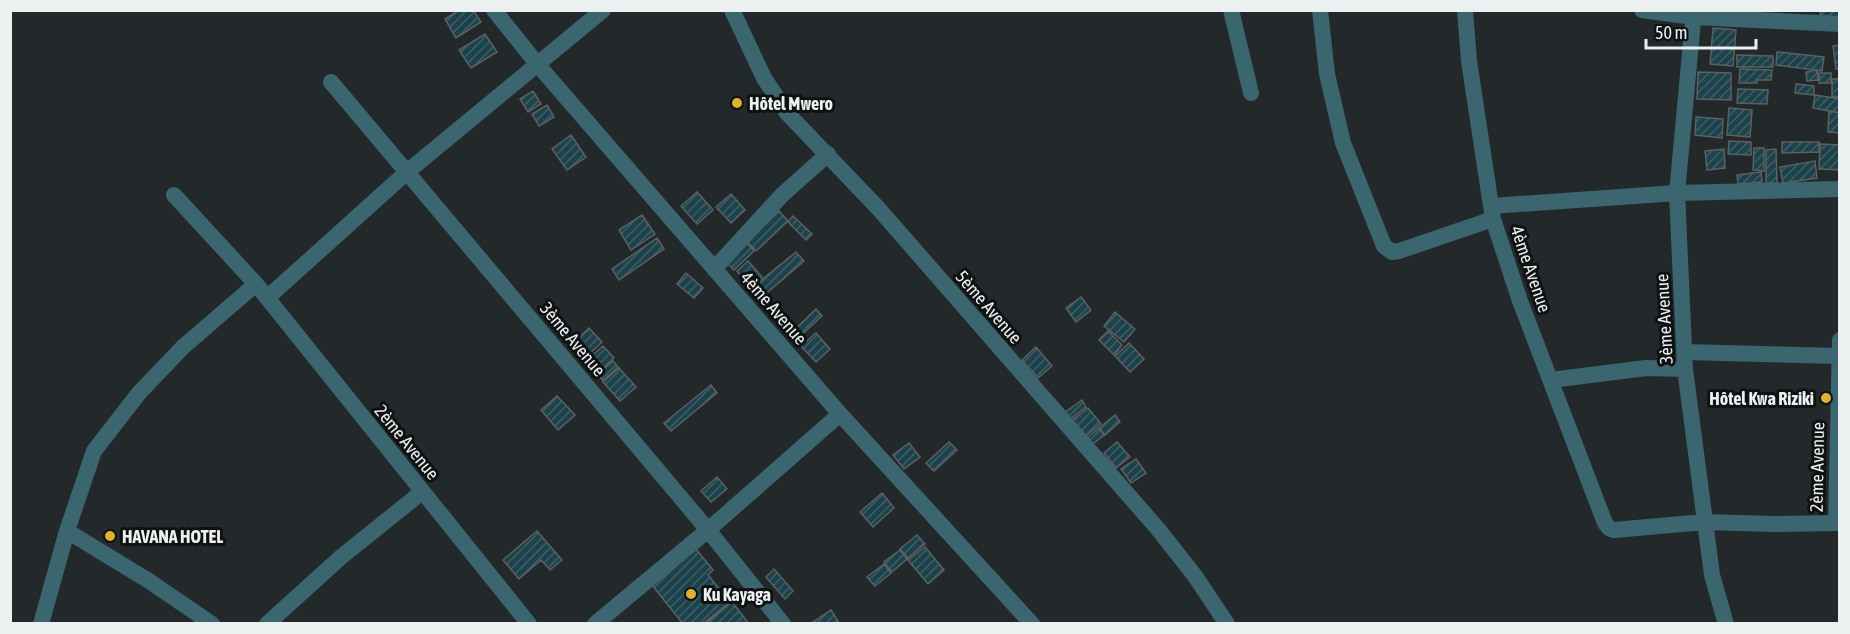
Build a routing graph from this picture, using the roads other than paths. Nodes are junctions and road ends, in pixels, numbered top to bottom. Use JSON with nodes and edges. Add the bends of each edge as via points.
{"nodes":[{"id":1,"x":494,"y":10,"type":"edge"},
{"id":2,"x":603,"y":10,"type":"edge"},
{"id":3,"x":732,"y":10,"type":"edge"},
{"id":4,"x":1231,"y":10,"type":"edge"},
{"id":5,"x":1320,"y":10,"type":"edge"},
{"id":6,"x":1465,"y":10,"type":"edge"},
{"id":7,"x":1642,"y":10,"type":"edge"},
{"id":8,"x":1694,"y":14,"type":"edge"},
{"id":9,"x":1839,"y":24,"type":"edge"},
{"id":10,"x":538,"y":65,"type":"junction"},
{"id":11,"x":331,"y":81,"type":"dead end"},
{"id":12,"x":1251,"y":93,"type":"dead end"},
{"id":13,"x":828,"y":154,"type":"junction"},
{"id":14,"x":407,"y":172,"type":"junction"},
{"id":15,"x":1839,"y":189,"type":"edge"},
{"id":16,"x":1677,"y":193,"type":"junction"},
{"id":17,"x":174,"y":195,"type":"dead end"},
{"id":18,"x":1492,"y":212,"type":"junction"},
{"id":19,"x":714,"y":269,"type":"junction"},
{"id":20,"x":256,"y":284,"type":"junction"},
{"id":21,"x":267,"y":298,"type":"junction"},
{"id":22,"x":1839,"y":350,"type":"edge"},
{"id":23,"x":1685,"y":352,"type":"junction"},
{"id":24,"x":1685,"y":369,"type":"junction"},
{"id":25,"x":1551,"y":380,"type":"junction"},
{"id":26,"x":840,"y":414,"type":"junction"},
{"id":27,"x":422,"y":492,"type":"junction"},
{"id":28,"x":1704,"y":522,"type":"junction"},
{"id":29,"x":1838,"y":523,"type":"edge"},
{"id":30,"x":708,"y":530,"type":"junction"},
{"id":31,"x":67,"y":531,"type":"junction"},
{"id":32,"x":1029,"y":623,"type":"edge"},
{"id":33,"x":41,"y":624,"type":"edge"},
{"id":34,"x":212,"y":624,"type":"edge"},
{"id":35,"x":267,"y":624,"type":"edge"},
{"id":36,"x":529,"y":624,"type":"edge"},
{"id":37,"x":595,"y":624,"type":"edge"},
{"id":38,"x":783,"y":624,"type":"edge"},
{"id":39,"x":1227,"y":624,"type":"edge"},
{"id":40,"x":1726,"y":624,"type":"edge"}],
"edges":[{"from":1,"to":10,"type":"street","name":"4ème Avenue"},
{"from":2,"to":10,"type":"street"},
{"from":3,"to":13,"type":"street","name":"5ème Avenue","via":[[764,78],[787,113]]},
{"from":4,"to":12,"type":"street"},
{"from":5,"to":18,"type":"street","via":[[1327,74],[1343,143],[1384,246],[1392,252]]},
{"from":6,"to":18,"type":"street","name":"4ème Avenue"},
{"from":7,"to":8,"type":"street"},
{"from":8,"to":9,"type":"street"},
{"from":8,"to":16,"type":"street","name":"3ème Avenue"},
{"from":10,"to":14,"type":"street"},
{"from":10,"to":19,"type":"street","name":"4ème Avenue"},
{"from":11,"to":14,"type":"street","name":"3ème Avenue"},
{"from":13,"to":19,"type":"street","via":[[782,195]]},
{"from":13,"to":39,"type":"street","name":"5ème Avenue","via":[[1158,529]]},
{"from":14,"to":21,"type":"street"},
{"from":14,"to":30,"type":"street","name":"3ème Avenue"},
{"from":15,"to":16,"type":"street"},
{"from":16,"to":18,"type":"street"},
{"from":16,"to":23,"type":"street","name":"3ème Avenue"},
{"from":17,"to":20,"type":"street","name":"2ème Avenue"},
{"from":18,"to":25,"type":"street","name":"4ème Avenue","via":[[1520,301]]},
{"from":19,"to":26,"type":"street","name":"4ème Avenue"},
{"from":20,"to":21,"type":"street","name":"2ème Avenue"},
{"from":20,"to":31,"type":"street","via":[[183,347],[139,393],[94,451]]},
{"from":21,"to":27,"type":"street","name":"2ème Avenue"},
{"from":22,"to":23,"type":"street"},
{"from":22,"to":29,"type":"street","name":"2ème Avenue"},
{"from":23,"to":24,"type":"street","name":"3ème Avenue"},
{"from":24,"to":25,"type":"street","via":[[1646,368]]},
{"from":24,"to":28,"type":"street","name":"3ème Avenue"},
{"from":25,"to":28,"type":"street","name":"4ème Avenue","via":[[1609,528]]},
{"from":26,"to":30,"type":"street"},
{"from":26,"to":32,"type":"street","name":"4ème Avenue"},
{"from":27,"to":35,"type":"street","via":[[341,557]]},
{"from":27,"to":36,"type":"street","name":"2ème Avenue"},
{"from":28,"to":29,"type":"street"},
{"from":28,"to":40,"type":"street","name":"3ème Avenue","via":[[1712,575]]},
{"from":30,"to":37,"type":"street"},
{"from":30,"to":38,"type":"street","name":"3ème Avenue"},
{"from":31,"to":33,"type":"street"},
{"from":31,"to":34,"type":"street"}]}
